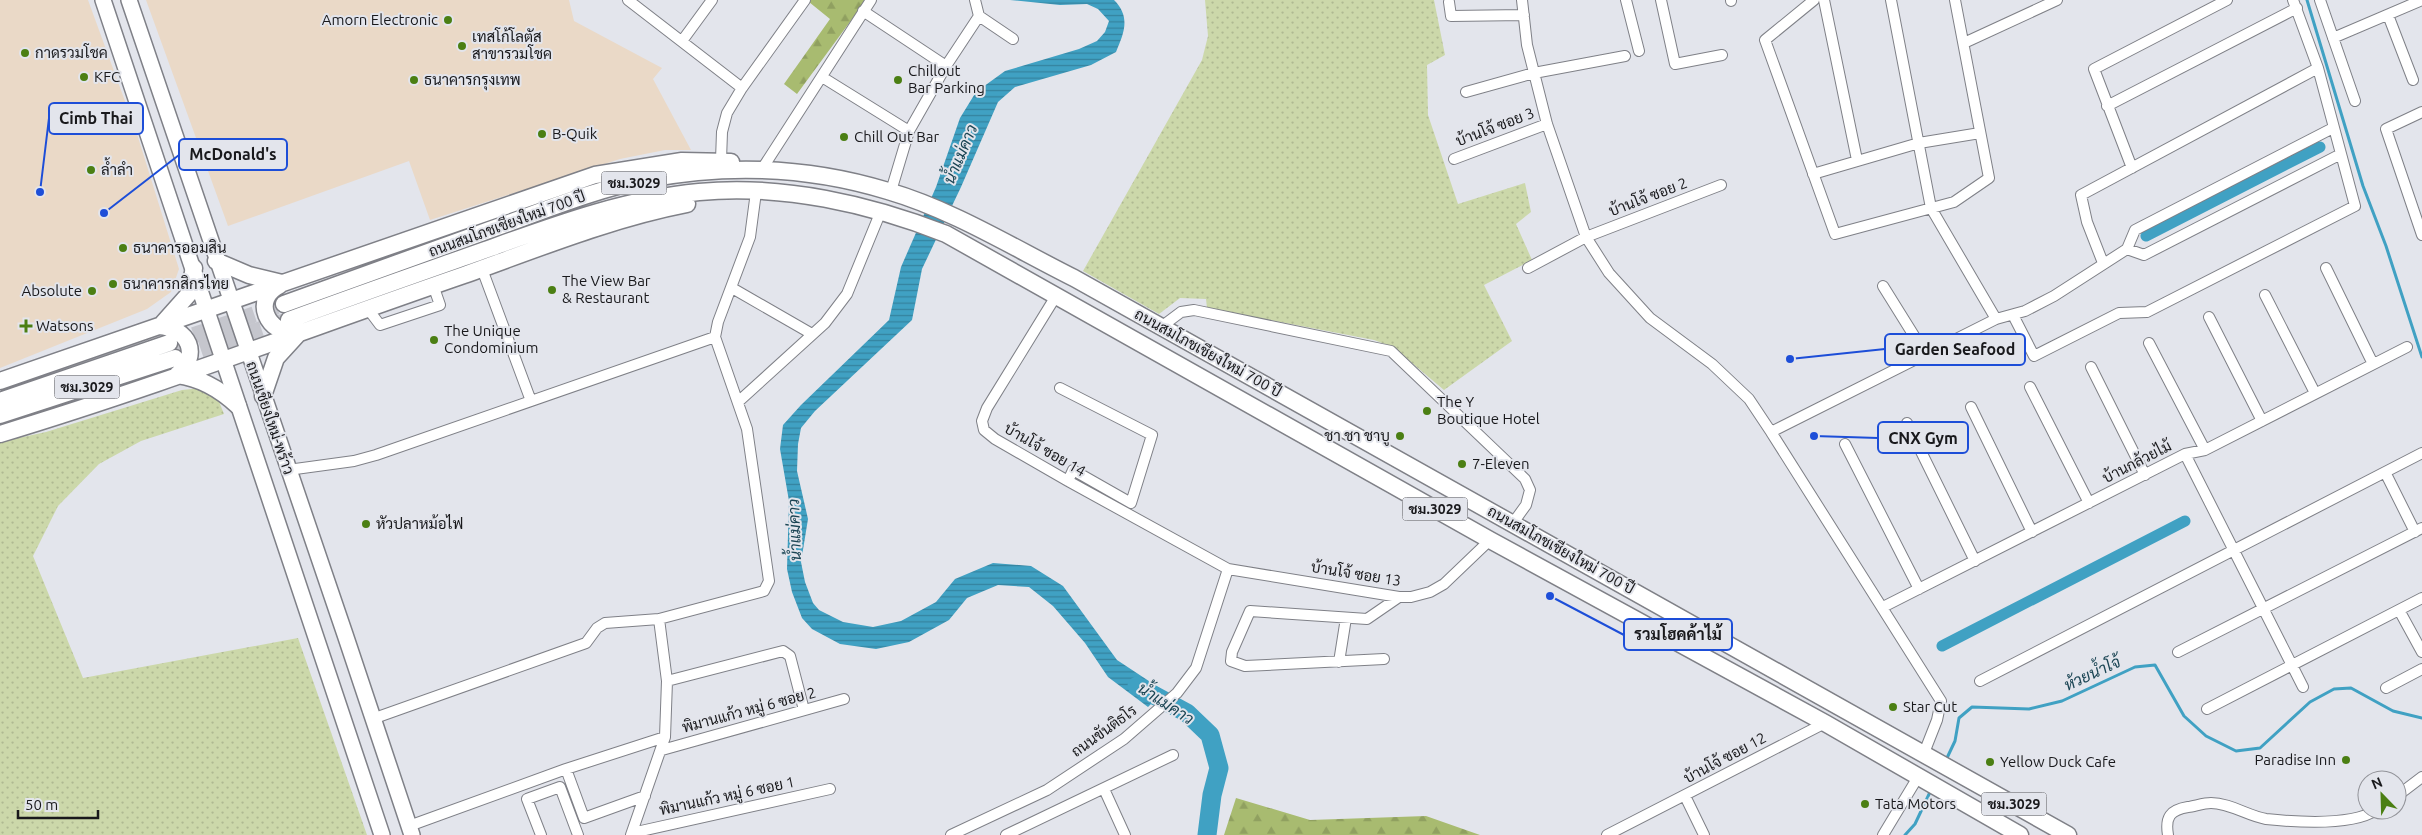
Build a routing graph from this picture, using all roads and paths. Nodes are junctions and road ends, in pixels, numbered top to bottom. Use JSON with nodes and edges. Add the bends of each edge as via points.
{"nodes":[{"id":1,"x":103,"y":0,"type":"edge"},
{"id":2,"x":129,"y":0,"type":"edge"},
{"id":3,"x":628,"y":0,"type":"edge"},
{"id":4,"x":712,"y":0,"type":"edge"},
{"id":5,"x":804,"y":0,"type":"edge"},
{"id":6,"x":872,"y":0,"type":"edge"},
{"id":7,"x":975,"y":0,"type":"edge"},
{"id":8,"x":1522,"y":0,"type":"edge"},
{"id":9,"x":1626,"y":0,"type":"edge"},
{"id":10,"x":1661,"y":0,"type":"edge"},
{"id":11,"x":1814,"y":0,"type":"edge"},
{"id":12,"x":1824,"y":0,"type":"edge"},
{"id":13,"x":1891,"y":0,"type":"edge"},
{"id":14,"x":1955,"y":0,"type":"edge"},
{"id":15,"x":2057,"y":0,"type":"edge"},
{"id":16,"x":2227,"y":0,"type":"edge"},
{"id":17,"x":2320,"y":0,"type":"edge"},
{"id":18,"x":2422,"y":0,"type":"edge"},
{"id":19,"x":1450,"y":2,"type":"dead end"},
{"id":20,"x":2295,"y":4,"type":"edge"},
{"id":21,"x":863,"y":12,"type":"junction"},
{"id":22,"x":1524,"y":15,"type":"junction"},
{"id":23,"x":2388,"y":15,"type":"junction"},
{"id":24,"x":978,"y":16,"type":"junction"},
{"id":25,"x":2333,"y":38,"type":"junction"},
{"id":26,"x":1013,"y":39,"type":"dead end"},
{"id":27,"x":682,"y":41,"type":"junction"},
{"id":28,"x":1964,"y":43,"type":"junction"},
{"id":29,"x":1639,"y":51,"type":"dead end"},
{"id":30,"x":1625,"y":56,"type":"dead end"},
{"id":31,"x":1722,"y":56,"type":"dead end"},
{"id":32,"x":946,"y":66,"type":"junction"},
{"id":33,"x":2318,"y":68,"type":"junction"},
{"id":34,"x":1534,"y":73,"type":"junction"},
{"id":35,"x":822,"y":77,"type":"junction"},
{"id":36,"x":2413,"y":80,"type":"dead end"},
{"id":37,"x":742,"y":88,"type":"junction"},
{"id":38,"x":1466,"y":92,"type":"dead end"},
{"id":39,"x":2355,"y":101,"type":"dead end"},
{"id":40,"x":2107,"y":106,"type":"junction"},
{"id":41,"x":2422,"y":112,"type":"edge"},
{"id":42,"x":1547,"y":124,"type":"junction"},
{"id":43,"x":2333,"y":128,"type":"junction"},
{"id":44,"x":909,"y":131,"type":"junction"},
{"id":45,"x":1980,"y":133,"type":"junction"},
{"id":46,"x":1919,"y":143,"type":"junction"},
{"id":47,"x":2340,"y":154,"type":"junction"},
{"id":48,"x":1454,"y":158,"type":"dead end"},
{"id":49,"x":721,"y":160,"type":"junction"},
{"id":50,"x":1857,"y":160,"type":"junction"},
{"id":51,"x":2132,"y":168,"type":"junction"},
{"id":52,"x":762,"y":169,"type":"junction"},
{"id":53,"x":1813,"y":174,"type":"junction"},
{"id":54,"x":1721,"y":185,"type":"dead end"},
{"id":55,"x":891,"y":191,"type":"junction"},
{"id":56,"x":751,"y":192,"type":"junction"},
{"id":57,"x":1931,"y":208,"type":"junction"},
{"id":58,"x":881,"y":211,"type":"junction"},
{"id":59,"x":2422,"y":236,"type":"edge"},
{"id":60,"x":1586,"y":237,"type":"junction"},
{"id":61,"x":2128,"y":249,"type":"junction"},
{"id":62,"x":216,"y":261,"type":"junction"},
{"id":63,"x":2103,"y":263,"type":"junction"},
{"id":64,"x":194,"y":268,"type":"junction"},
{"id":65,"x":482,"y":268,"type":"junction"},
{"id":66,"x":1528,"y":268,"type":"dead end"},
{"id":67,"x":2326,"y":268,"type":"dead end"},
{"id":68,"x":283,"y":283,"type":"junction"},
{"id":69,"x":1883,"y":286,"type":"dead end"},
{"id":70,"x":732,"y":288,"type":"junction"},
{"id":71,"x":2265,"y":295,"type":"dead end"},
{"id":72,"x":1056,"y":296,"type":"junction"},
{"id":73,"x":230,"y":301,"type":"junction"},
{"id":74,"x":284,"y":304,"type":"tunnel mouth"},
{"id":75,"x":208,"y":309,"type":"junction"},
{"id":76,"x":2013,"y":315,"type":"junction"},
{"id":77,"x":2209,"y":317,"type":"dead end"},
{"id":78,"x":1996,"y":319,"type":"junction"},
{"id":79,"x":159,"y":326,"type":"junction"},
{"id":80,"x":294,"y":326,"type":"junction"},
{"id":81,"x":1161,"y":327,"type":"junction"},
{"id":82,"x":812,"y":334,"type":"junction"},
{"id":83,"x":715,"y":337,"type":"junction"},
{"id":84,"x":2148,"y":343,"type":"dead end"},
{"id":85,"x":2407,"y":347,"type":"dead end"},
{"id":86,"x":247,"y":350,"type":"junction"},
{"id":87,"x":1926,"y":354,"type":"junction"},
{"id":88,"x":224,"y":359,"type":"junction"},
{"id":89,"x":2373,"y":364,"type":"junction"},
{"id":90,"x":2091,"y":367,"type":"dead end"},
{"id":91,"x":176,"y":376,"type":"junction"},
{"id":92,"x":0,"y":380,"type":"edge"},
{"id":93,"x":2030,"y":387,"type":"dead end"},
{"id":94,"x":1060,"y":388,"type":"dead end"},
{"id":95,"x":2315,"y":393,"type":"junction"},
{"id":96,"x":263,"y":396,"type":"junction"},
{"id":97,"x":0,"y":401,"type":"edge"},
{"id":98,"x":531,"y":401,"type":"junction"},
{"id":99,"x":738,"y":402,"type":"junction"},
{"id":100,"x":238,"y":406,"type":"junction"},
{"id":101,"x":1970,"y":407,"type":"dead end"},
{"id":102,"x":0,"y":415,"type":"edge"},
{"id":103,"x":2262,"y":421,"type":"junction"},
{"id":104,"x":1907,"y":423,"type":"dead end"},
{"id":105,"x":1771,"y":432,"type":"junction"},
{"id":106,"x":0,"y":434,"type":"edge"},
{"id":107,"x":1845,"y":444,"type":"dead end"},
{"id":108,"x":2205,"y":450,"type":"junction"},
{"id":109,"x":2422,"y":453,"type":"edge"},
{"id":110,"x":2185,"y":454,"type":"junction"},
{"id":111,"x":288,"y":470,"type":"junction"},
{"id":112,"x":2385,"y":472,"type":"junction"},
{"id":113,"x":2145,"y":475,"type":"junction"},
{"id":114,"x":1068,"y":481,"type":"junction"},
{"id":115,"x":2089,"y":504,"type":"junction"},
{"id":116,"x":1513,"y":523,"type":"junction"},
{"id":117,"x":2418,"y":530,"type":"edge"},
{"id":118,"x":2032,"y":532,"type":"junction"},
{"id":119,"x":1490,"y":540,"type":"junction"},
{"id":120,"x":2233,"y":549,"type":"junction"},
{"id":121,"x":1975,"y":561,"type":"junction"},
{"id":122,"x":1228,"y":569,"type":"junction"},
{"id":123,"x":1918,"y":589,"type":"junction"},
{"id":124,"x":1398,"y":597,"type":"junction"},
{"id":125,"x":2422,"y":598,"type":"edge"},
{"id":126,"x":1883,"y":608,"type":"junction"},
{"id":127,"x":2263,"y":609,"type":"junction"},
{"id":128,"x":2399,"y":610,"type":"junction"},
{"id":129,"x":1346,"y":618,"type":"junction"},
{"id":130,"x":660,"y":619,"type":"junction"},
{"id":131,"x":2178,"y":652,"type":"dead end"},
{"id":132,"x":2422,"y":652,"type":"edge"},
{"id":133,"x":1384,"y":659,"type":"dead end"},
{"id":134,"x":1339,"y":662,"type":"junction"},
{"id":135,"x":2291,"y":665,"type":"junction"},
{"id":136,"x":2422,"y":669,"type":"edge"},
{"id":137,"x":667,"y":681,"type":"junction"},
{"id":138,"x":1980,"y":681,"type":"dead end"},
{"id":139,"x":2302,"y":687,"type":"dead end"},
{"id":140,"x":2386,"y":688,"type":"dead end"},
{"id":141,"x":844,"y":699,"type":"dead end"},
{"id":142,"x":2207,"y":709,"type":"dead end"},
{"id":143,"x":804,"y":710,"type":"junction"},
{"id":144,"x":375,"y":718,"type":"junction"},
{"id":145,"x":1825,"y":723,"type":"junction"},
{"id":146,"x":665,"y":737,"type":"junction"},
{"id":147,"x":662,"y":750,"type":"junction"},
{"id":148,"x":1173,"y":755,"type":"dead end"},
{"id":149,"x":1931,"y":757,"type":"junction"},
{"id":150,"x":566,"y":769,"type":"junction"},
{"id":151,"x":2422,"y":777,"type":"edge"},
{"id":152,"x":1921,"y":779,"type":"junction"},
{"id":153,"x":521,"y":785,"type":"junction"},
{"id":154,"x":2407,"y":788,"type":"edge"},
{"id":155,"x":830,"y":789,"type":"dead end"},
{"id":156,"x":1104,"y":789,"type":"junction"},
{"id":157,"x":645,"y":796,"type":"junction"},
{"id":158,"x":1685,"y":796,"type":"junction"},
{"id":159,"x":527,"y":799,"type":"junction"},
{"id":160,"x":2357,"y":817,"type":"edge"},
{"id":161,"x":411,"y":830,"type":"edge"},
{"id":162,"x":631,"y":834,"type":"edge"},
{"id":163,"x":382,"y":835,"type":"edge"},
{"id":164,"x":541,"y":835,"type":"edge"},
{"id":165,"x":578,"y":835,"type":"edge"},
{"id":166,"x":953,"y":835,"type":"edge"},
{"id":167,"x":1006,"y":835,"type":"edge"},
{"id":168,"x":1124,"y":835,"type":"edge"},
{"id":169,"x":1607,"y":835,"type":"edge"},
{"id":170,"x":1704,"y":835,"type":"edge"},
{"id":171,"x":1883,"y":835,"type":"edge"},
{"id":172,"x":2020,"y":835,"type":"edge"},
{"id":173,"x":2068,"y":835,"type":"edge"},
{"id":174,"x":2168,"y":835,"type":"edge"}],
"edges":[{"from":1,"to":64,"type":"main road","name":"ถนนเชียงใหม่-พร้าว"},
{"from":2,"to":62,"type":"main road","name":"ถนนเชียงใหม่-พร้าว"},
{"from":3,"to":27,"type":"street"},
{"from":4,"to":27,"type":"street"},
{"from":5,"to":37,"type":"street"},
{"from":6,"to":21,"type":"street"},
{"from":7,"to":24,"type":"street"},
{"from":8,"to":22,"type":"street"},
{"from":9,"to":29,"type":"street"},
{"from":10,"to":31,"type":"street","via":[[1675,64]]},
{"from":11,"to":53,"type":"street","via":[[1765,40]]},
{"from":12,"to":50,"type":"street"},
{"from":13,"to":46,"type":"street"},
{"from":14,"to":28,"type":"street"},
{"from":15,"to":28,"type":"street"},
{"from":16,"to":40,"type":"street","via":[[2094,69]]},
{"from":17,"to":25,"type":"street"},
{"from":18,"to":23,"type":"street"},
{"from":19,"to":22,"type":"street","via":[[1451,16]]},
{"from":20,"to":33,"type":"street"},
{"from":20,"to":40,"type":"street"},
{"from":21,"to":32,"type":"street"},
{"from":21,"to":35,"type":"street"},
{"from":22,"to":34,"type":"street"},
{"from":23,"to":25,"type":"street"},
{"from":23,"to":36,"type":"street"},
{"from":24,"to":26,"type":"street"},
{"from":24,"to":32,"type":"street"},
{"from":25,"to":39,"type":"street"},
{"from":27,"to":37,"type":"street"},
{"from":28,"to":45,"type":"street"},
{"from":30,"to":34,"type":"street"},
{"from":32,"to":44,"type":"street"},
{"from":33,"to":43,"type":"street"},
{"from":33,"to":51,"type":"street"},
{"from":34,"to":38,"type":"street"},
{"from":34,"to":42,"type":"street"},
{"from":35,"to":44,"type":"street"},
{"from":35,"to":52,"type":"street"},
{"from":37,"to":49,"type":"street","via":[[727,113],[722,132]]},
{"from":40,"to":51,"type":"street"},
{"from":41,"to":59,"type":"street","via":[[2386,129]]},
{"from":42,"to":48,"type":"street","name":"บ้านโจ้ ซอย 3"},
{"from":42,"to":60,"type":"street"},
{"from":43,"to":47,"type":"street"},
{"from":43,"to":61,"type":"street","via":[[2135,230]]},
{"from":44,"to":55,"type":"street"},
{"from":45,"to":46,"type":"street"},
{"from":45,"to":57,"type":"street","via":[[1989,178],[1954,202]]},
{"from":46,"to":50,"type":"street"},
{"from":46,"to":57,"type":"street"},
{"from":47,"to":61,"type":"street","via":[[2144,255]]},
{"from":47,"to":76,"type":"street","via":[[2355,206],[2147,312],[2119,313],[2034,356]]},
{"from":49,"to":52,"type":"main road"},
{"from":49,"to":68,"type":"main road","via":[[653,164],[595,175]]},
{"from":50,"to":53,"type":"street"},
{"from":51,"to":63,"type":"street","via":[[2081,195],[2087,222]]},
{"from":52,"to":55,"type":"main road","name":"ถนนสมโภชเชียงใหม่ 700 ปี","number":"ชม.3029","via":[[829,176]]},
{"from":52,"to":74,"type":"main road","name":"ถนนสมโภชเชียงใหม่ 700 ปี","number":"ชม.3029","via":[[674,175],[616,187]]},
{"from":53,"to":57,"type":"street","via":[[1835,234]]},
{"from":54,"to":60,"type":"street","name":"บ้านโจ้ ซอย 2"},
{"from":55,"to":81,"type":"main road","name":"ถนนสมโภชเชียงใหม่ 700 ปี","number":"ชม.3029","via":[[954,217]]},
{"from":56,"to":58,"type":"main road","name":"ถนนสมโภชเชียงใหม่ 700 ปี","number":"ชม.3029","via":[[809,197]]},
{"from":56,"to":65,"type":"main road","via":[[632,217]]},
{"from":56,"to":70,"type":"street","via":[[750,237]]},
{"from":56,"to":80,"type":"main road","name":"ถนนสมโภชเชียงใหม่ 700 ปี","number":"ชม.3029","via":[[668,196],[586,215]]},
{"from":57,"to":78,"type":"street"},
{"from":58,"to":72,"type":"main road","name":"ถนนสมโภชเชียงใหม่ 700 ปี","number":"ชม.3029","via":[[946,234]]},
{"from":58,"to":82,"type":"street","via":[[847,294],[825,323]]},
{"from":60,"to":66,"type":"street","name":"บ้านโจ้ ซอย 2"},
{"from":60,"to":105,"type":"street","via":[[1609,273],[1650,318],[1712,364],[1749,399]]},
{"from":61,"to":63,"type":"street"},
{"from":62,"to":68,"type":"main road","via":[[249,276]]},
{"from":62,"to":73,"type":"main road","name":"ถนนเชียงใหม่-พร้าว"},
{"from":63,"to":76,"type":"street","via":[[2054,296]]},
{"from":64,"to":75,"type":"main road","name":"ถนนเชียงใหม่-พร้าว"},
{"from":64,"to":79,"type":"main road","via":[[188,295]]},
{"from":65,"to":80,"type":"main road","via":[[368,308]]},
{"from":65,"to":98,"type":"street"},
{"from":67,"to":89,"type":"street"},
{"from":68,"to":73,"type":"main road"},
{"from":68,"to":80,"type":"main road","via":[[266,300],[266,316],[276,329],[283,332]]},
{"from":69,"to":87,"type":"street"},
{"from":70,"to":82,"type":"street"},
{"from":70,"to":83,"type":"street"},
{"from":71,"to":95,"type":"street"},
{"from":72,"to":114,"type":"street","name":"บ้านโจ้ ซอย 14","via":[[982,421],[984,430],[995,439]]},
{"from":72,"to":119,"type":"main road","name":"ถนนสมโภชเชียงใหม่ 700 ปี","number":"ชม.3029"},
{"from":73,"to":75,"type":"main road"},
{"from":73,"to":86,"type":"main road","name":"ถนนเชียงใหม่-พร้าว"},
{"from":75,"to":79,"type":"main road"},
{"from":75,"to":88,"type":"main road","name":"ถนนเชียงใหม่-พร้าว"},
{"from":76,"to":78,"type":"street"},
{"from":77,"to":103,"type":"street"},
{"from":78,"to":87,"type":"street"},
{"from":79,"to":91,"type":"main road","via":[[176,329],[187,340],[188,364]]},
{"from":79,"to":92,"type":"main road"},
{"from":80,"to":86,"type":"main road"},
{"from":80,"to":96,"type":"main road","via":[[276,358]]},
{"from":81,"to":116,"type":"main road","name":"ถนนสมโภชเชียงใหม่ 700 ปี","number":"ชม.3029"},
{"from":81,"to":116,"type":"street","via":[[1181,312],[1194,310],[1391,351],[1525,479],[1530,490],[1526,504]]},
{"from":82,"to":99,"type":"street"},
{"from":83,"to":98,"type":"street"},
{"from":83,"to":99,"type":"street"},
{"from":84,"to":108,"type":"street"},
{"from":85,"to":89,"type":"street","name":"บ้านกล้วยไม้"},
{"from":86,"to":88,"type":"main road"},
{"from":86,"to":96,"type":"main road","name":"ถนนเชียงใหม่-พร้าว"},
{"from":87,"to":105,"type":"street"},
{"from":88,"to":91,"type":"main road"},
{"from":88,"to":100,"type":"main road","name":"ถนนเชียงใหม่-พร้าว"},
{"from":89,"to":95,"type":"street","name":"บ้านกล้วยไม้"},
{"from":90,"to":113,"type":"street"},
{"from":91,"to":100,"type":"main road","via":[[206,383],[223,392]]},
{"from":91,"to":106,"type":"main road"},
{"from":93,"to":115,"type":"street"},
{"from":94,"to":114,"type":"street","via":[[1152,435],[1131,503],[1073,470]]},
{"from":95,"to":103,"type":"street","name":"บ้านกล้วยไม้"},
{"from":96,"to":111,"type":"main road","name":"ถนนเชียงใหม่-พร้าว"},
{"from":97,"to":102,"type":"main road","number":"ชม.3029","via":[[172,351]]},
{"from":98,"to":111,"type":"street","via":[[376,455]]},
{"from":99,"to":130,"type":"street","via":[[750,446],[769,581],[764,591]]},
{"from":100,"to":163,"type":"main road","name":"ถนนเชียงใหม่-พร้าว"},
{"from":101,"to":118,"type":"street"},
{"from":103,"to":108,"type":"street","name":"บ้านกล้วยไม้"},
{"from":104,"to":121,"type":"street"},
{"from":105,"to":126,"type":"street"},
{"from":107,"to":123,"type":"street"},
{"from":108,"to":110,"type":"street","name":"บ้านกล้วยไม้"},
{"from":109,"to":112,"type":"street"},
{"from":110,"to":113,"type":"street","name":"บ้านกล้วยไม้"},
{"from":110,"to":120,"type":"street"},
{"from":111,"to":144,"type":"main road","name":"ถนนเชียงใหม่-พร้าว"},
{"from":112,"to":117,"type":"street"},
{"from":112,"to":120,"type":"street"},
{"from":113,"to":115,"type":"street","name":"บ้านกล้วยไม้"},
{"from":114,"to":122,"type":"street","name":"บ้านโจ้ ซอย 14"},
{"from":115,"to":118,"type":"street","name":"บ้านกล้วยไม้"},
{"from":116,"to":149,"type":"main road","name":"ถนนสมโภชเชียงใหม่ 700 ปี","number":"ชม.3029"},
{"from":117,"to":127,"type":"street"},
{"from":118,"to":121,"type":"street","name":"บ้านกล้วยไม้"},
{"from":119,"to":124,"type":"street","name":"บ้านโจ้ ซอย 13","via":[[1444,584],[1430,592]]},
{"from":119,"to":145,"type":"main road","name":"ถนนสมโภชเชียงใหม่ 700 ปี","number":"ชม.3029"},
{"from":120,"to":127,"type":"street"},
{"from":120,"to":138,"type":"street"},
{"from":121,"to":123,"type":"street","name":"บ้านกล้วยไม้"},
{"from":122,"to":124,"type":"street","name":"บ้านโจ้ ซอย 13"},
{"from":122,"to":166,"type":"street","name":"ถนนขันติธโร","via":[[1196,668],[1177,693],[1124,739],[1047,790]]},
{"from":123,"to":126,"type":"street","name":"บ้านกล้วยไม้"},
{"from":124,"to":129,"type":"street","via":[[1367,620]]},
{"from":125,"to":128,"type":"street"},
{"from":126,"to":149,"type":"street","via":[[1941,701]]},
{"from":127,"to":131,"type":"street"},
{"from":127,"to":135,"type":"street"},
{"from":128,"to":132,"type":"street"},
{"from":128,"to":135,"type":"street"},
{"from":129,"to":134,"type":"street"},
{"from":129,"to":134,"type":"street","via":[[1250,611],[1231,661],[1246,666]]},
{"from":130,"to":137,"type":"street"},
{"from":130,"to":144,"type":"street","via":[[605,623],[586,643]]},
{"from":133,"to":134,"type":"street"},
{"from":135,"to":139,"type":"street"},
{"from":135,"to":142,"type":"street"},
{"from":136,"to":140,"type":"street"},
{"from":137,"to":143,"type":"street","via":[[783,651],[790,656]]},
{"from":137,"to":146,"type":"street"},
{"from":141,"to":143,"type":"street","name":"พิมานแก้ว หมู่ 6 ซอย 2"},
{"from":143,"to":147,"type":"street","name":"พิมานแก้ว หมู่ 6 ซอย 2"},
{"from":144,"to":161,"type":"main road","name":"ถนนเชียงใหม่-พร้าว"},
{"from":145,"to":152,"type":"main road","name":"ถนนสมโภชเชียงใหม่ 700 ปี","number":"ชม.3029"},
{"from":145,"to":158,"type":"street","name":"บ้านโจ้ ซอย 12"},
{"from":146,"to":147,"type":"street"},
{"from":146,"to":150,"type":"street"},
{"from":147,"to":157,"type":"street"},
{"from":148,"to":156,"type":"street"},
{"from":149,"to":173,"type":"main road","name":"ถนนสมโภชเชียงใหม่ 700 ปี","number":"ชม.3029"},
{"from":150,"to":153,"type":"street"},
{"from":150,"to":157,"type":"street","via":[[584,818]]},
{"from":151,"to":154,"type":"street"},
{"from":152,"to":171,"type":"street"},
{"from":152,"to":172,"type":"main road","name":"ถนนสมโภชเชียงใหม่ 700 ปี","number":"ชม.3029"},
{"from":153,"to":159,"type":"street"},
{"from":153,"to":161,"type":"street"},
{"from":155,"to":162,"type":"street","name":"พิมานแก้ว หมู่ 6 ซอย 1"},
{"from":156,"to":167,"type":"street"},
{"from":156,"to":168,"type":"street"},
{"from":157,"to":162,"type":"street"},
{"from":158,"to":169,"type":"street","name":"บ้านโจ้ ซอย 12"},
{"from":158,"to":170,"type":"street"},
{"from":159,"to":164,"type":"street"},
{"from":159,"to":165,"type":"street","via":[[560,786]]},
{"from":160,"to":174,"type":"street","via":[[2324,821],[2265,818],[2211,803],[2175,809],[2168,815]]}]}
